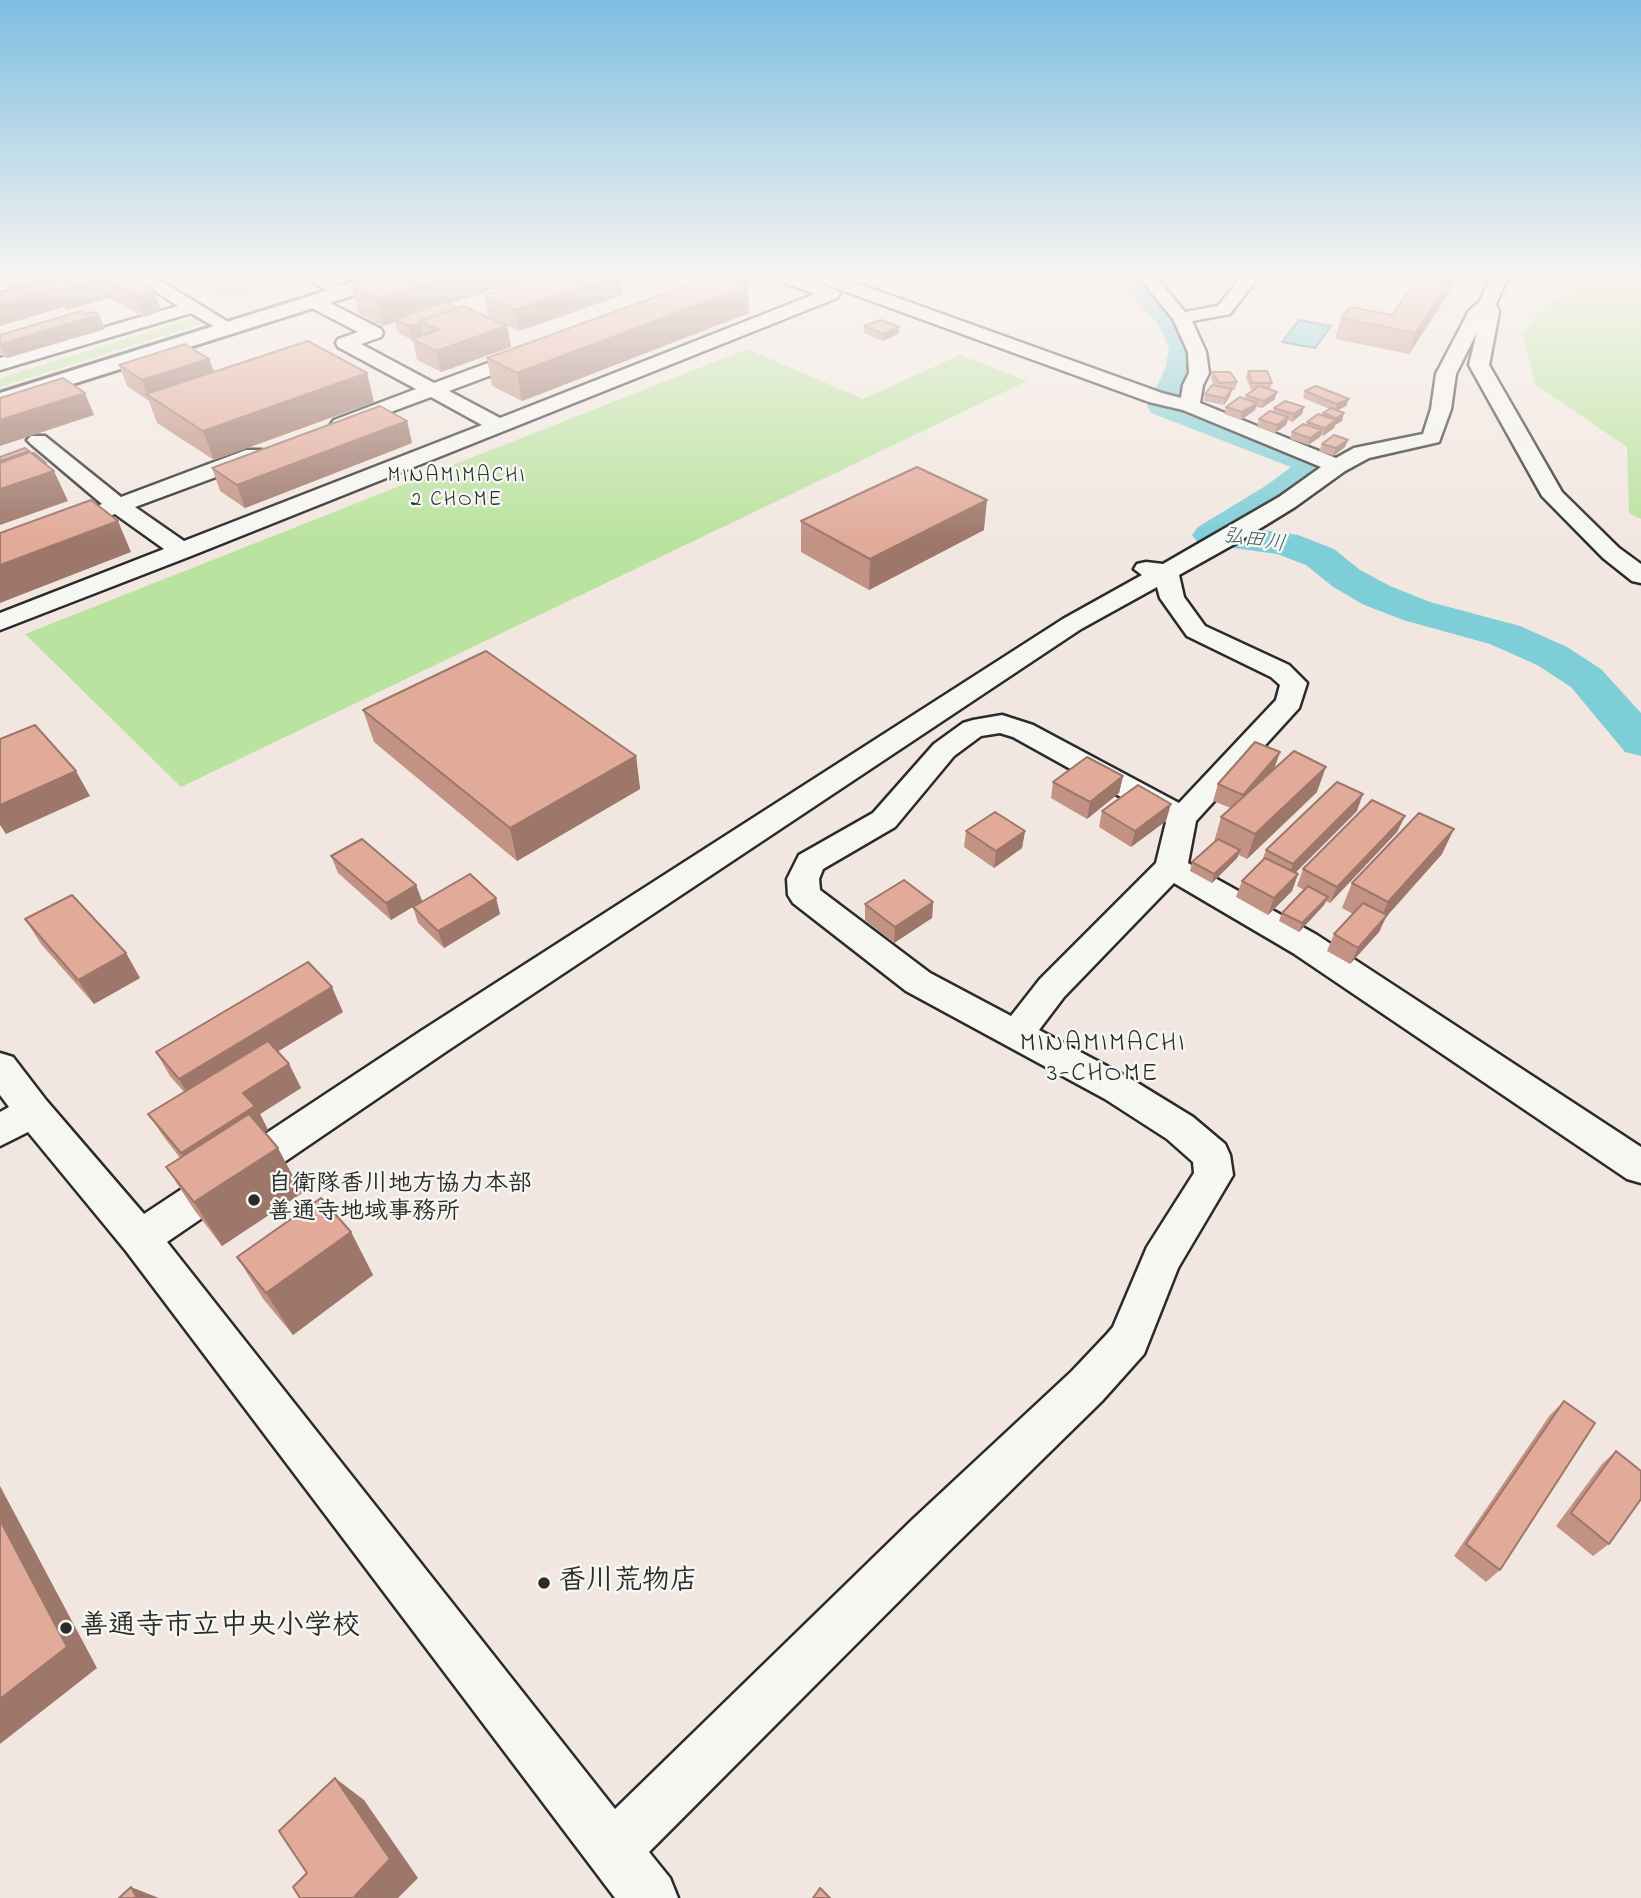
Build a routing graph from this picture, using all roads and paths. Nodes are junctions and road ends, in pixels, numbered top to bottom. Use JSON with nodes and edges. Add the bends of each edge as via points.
{"nodes":[{"id":1,"x":116,"y":364,"type":"edge"},
{"id":2,"x":384,"y":364,"type":"edge"},
{"id":3,"x":504,"y":364,"type":"edge"},
{"id":4,"x":654,"y":364,"type":"edge"},
{"id":5,"x":1061,"y":364,"type":"edge"},
{"id":6,"x":1198,"y":364,"type":"edge"},
{"id":7,"x":1451,"y":364,"type":"edge"},
{"id":8,"x":1479,"y":364,"type":"edge"},
{"id":9,"x":433,"y":390,"type":"junction"},
{"id":10,"x":0,"y":400,"type":"edge"},
{"id":11,"x":1185,"y":405,"type":"junction"},
{"id":12,"x":498,"y":425,"type":"junction"},
{"id":13,"x":327,"y":429,"type":"edge"},
{"id":14,"x":38,"y":440,"type":"dead end"},
{"id":15,"x":275,"y":447,"type":"edge"},
{"id":16,"x":1338,"y":466,"type":"junction"},
{"id":17,"x":117,"y":505,"type":"junction"},
{"id":18,"x":0,"y":549,"type":"edge"},
{"id":19,"x":183,"y":551,"type":"junction"},
{"id":20,"x":1156,"y":571,"type":"junction"},
{"id":21,"x":1641,"y":576,"type":"edge"},
{"id":22,"x":0,"y":622,"type":"edge"},
{"id":23,"x":1182,"y":818,"type":"junction"},
{"id":24,"x":1171,"y":867,"type":"junction"},
{"id":25,"x":1018,"y":1033,"type":"junction"},
{"id":26,"x":0,"y":1067,"type":"edge"},
{"id":27,"x":16,"y":1121,"type":"edge"},
{"id":28,"x":1641,"y":1167,"type":"edge"},
{"id":29,"x":140,"y":1238,"type":"junction"},
{"id":30,"x":613,"y":1850,"type":"junction"},
{"id":31,"x":650,"y":1898,"type":"edge"}],
"edges":[{"from":1,"to":10,"type":"main road"},
{"from":2,"to":9,"type":"street"},
{"from":3,"to":9,"type":"street"},
{"from":4,"to":12,"type":"street"},
{"from":5,"to":11,"type":"street"},
{"from":6,"to":11,"type":"street","via":[[1199,373]]},
{"from":7,"to":16,"type":"street","via":[[1432,438],[1362,453]]},
{"from":8,"to":21,"type":"street","via":[[1553,496]]},
{"from":9,"to":12,"type":"street"},
{"from":9,"to":13,"type":"street"},
{"from":11,"to":16,"type":"street"},
{"from":12,"to":19,"type":"street"},
{"from":14,"to":17,"type":"street"},
{"from":15,"to":17,"type":"street"},
{"from":16,"to":20,"type":"street","via":[[1287,502]]},
{"from":17,"to":18,"type":"street"},
{"from":17,"to":19,"type":"street"},
{"from":19,"to":22,"type":"street"},
{"from":20,"to":23,"type":"street","via":[[1196,631],[1280,671],[1293,683],[1289,702]]},
{"from":20,"to":29,"type":"street"},
{"from":23,"to":24,"type":"street"},
{"from":23,"to":25,"type":"street","via":[[1023,731],[1002,724],[973,729],[944,751],[884,820],[810,863],[803,879],[804,895],[918,982]]},
{"from":24,"to":25,"type":"street","via":[[1052,988]]},
{"from":24,"to":28,"type":"street","via":[[1305,944]]},
{"from":25,"to":30,"type":"street","via":[[1180,1128],[1211,1155],[1214,1175],[1161,1260],[1122,1348]]},
{"from":26,"to":27,"type":"street"},
{"from":27,"to":29,"type":"street"},
{"from":29,"to":30,"type":"street"},
{"from":30,"to":31,"type":"street"}]}
